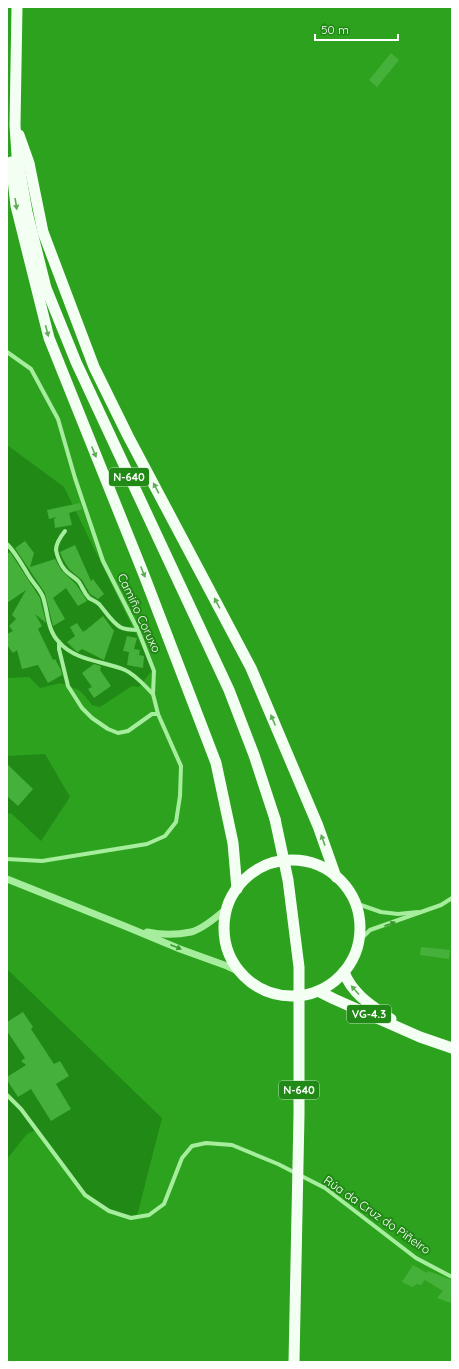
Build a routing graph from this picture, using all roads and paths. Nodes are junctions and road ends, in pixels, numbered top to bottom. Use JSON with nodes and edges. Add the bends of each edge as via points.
{"nodes":[{"id":1,"x":17,"y":7,"type":"edge"},
{"id":2,"x":16,"y":125,"type":"junction"},
{"id":3,"x":7,"y":352,"type":"edge"},
{"id":4,"x":65,"y":531,"type":"dead end"},
{"id":5,"x":7,"y":544,"type":"edge"},
{"id":6,"x":138,"y":630,"type":"junction"},
{"id":7,"x":59,"y":642,"type":"junction"},
{"id":8,"x":153,"y":694,"type":"junction"},
{"id":9,"x":158,"y":714,"type":"junction"},
{"id":10,"x":7,"y":859,"type":"edge"},
{"id":11,"x":336,"y":877,"type":"junction"},
{"id":12,"x":7,"y":879,"type":"edge"},
{"id":13,"x":237,"y":889,"type":"junction"},
{"id":14,"x":452,"y":898,"type":"edge"},
{"id":15,"x":355,"y":903,"type":"junction"},
{"id":16,"x":228,"y":908,"type":"junction"},
{"id":17,"x":424,"y":911,"type":"junction"},
{"id":18,"x":127,"y":926,"type":"junction"},
{"id":19,"x":359,"y":941,"type":"junction"},
{"id":20,"x":240,"y":972,"type":"junction"},
{"id":21,"x":344,"y":972,"type":"junction"},
{"id":22,"x":318,"y":991,"type":"junction"},
{"id":23,"x":420,"y":1038,"type":"junction"},
{"id":24,"x":452,"y":1048,"type":"edge"},
{"id":25,"x":7,"y":1095,"type":"edge"},
{"id":26,"x":452,"y":1277,"type":"edge"},
{"id":27,"x":294,"y":1362,"type":"edge"}],
"edges":[{"from":1,"to":2,"type":"highway","number":"N-640"},
{"from":11,"to":2,"type":"highway","one_way":true,"via":[[318,826],[251,668],[94,367],[43,232],[29,163]]},
{"from":2,"to":13,"type":"highway","one_way":true,"via":[[9,143],[16,206],[48,338],[144,575],[216,763],[233,843]]},
{"from":2,"to":27,"type":"highway","number":"N-640","bridge":true,"via":[[19,169],[46,288],[76,362],[229,690],[275,819],[288,880],[299,967]]},
{"from":3,"to":6,"type":"street","name":"Camiño Coruxo","via":[[31,369],[58,419],[103,561]]},
{"from":4,"to":6,"type":"street","via":[[59,538],[56,550],[65,570],[74,576],[84,593],[98,603],[121,627]]},
{"from":5,"to":7,"type":"street","via":[[42,595],[51,631]]},
{"from":6,"to":8,"type":"street","name":"Camiño Coruxo","via":[[154,671]]},
{"from":7,"to":8,"type":"street","via":[[87,659],[126,671]]},
{"from":7,"to":9,"type":"street","via":[[68,686],[92,718],[118,733],[128,731],[152,714]]},
{"from":8,"to":9,"type":"street","name":"Camiño Coruxo"},
{"from":9,"to":10,"type":"street","name":"Camiño Coruxo","via":[[181,766],[176,822],[165,836],[147,844],[42,861]]},
{"from":11,"to":13,"type":"highway","via":[[309,863],[293,860],[261,868]]},
{"from":11,"to":15,"type":"highway","via":[[347,888]]},
{"from":12,"to":18,"type":"street"},
{"from":13,"to":16,"type":"highway"},
{"from":14,"to":17,"type":"street"},
{"from":15,"to":17,"type":"street","via":[[381,912],[398,914]]},
{"from":15,"to":19,"type":"highway","via":[[360,921]]},
{"from":16,"to":18,"type":"street","via":[[192,932],[160,935]]},
{"from":16,"to":20,"type":"highway","via":[[225,939]]},
{"from":19,"to":17,"type":"street","one_way":true,"via":[[370,930]]},
{"from":18,"to":20,"type":"street","one_way":true},
{"from":19,"to":21,"type":"highway","via":[[354,957]]},
{"from":20,"to":22,"type":"highway","via":[[255,985],[286,996]]},
{"from":21,"to":22,"type":"highway","via":[[334,982]]},
{"from":23,"to":21,"type":"highway","number":"VG-4.3","one_way":true,"via":[[364,999],[348,983]]},
{"from":22,"to":23,"type":"highway","number":"VG-4.3"},
{"from":23,"to":24,"type":"highway","number":"VG-4.3"},
{"from":25,"to":26,"type":"street","name":"Rúa da Cruz do Piñeiro","via":[[21,1109],[85,1195],[109,1211],[131,1218],[149,1215],[164,1204],[182,1158],[192,1146],[206,1143],[232,1145],[278,1164],[325,1188],[416,1258]]}]}
